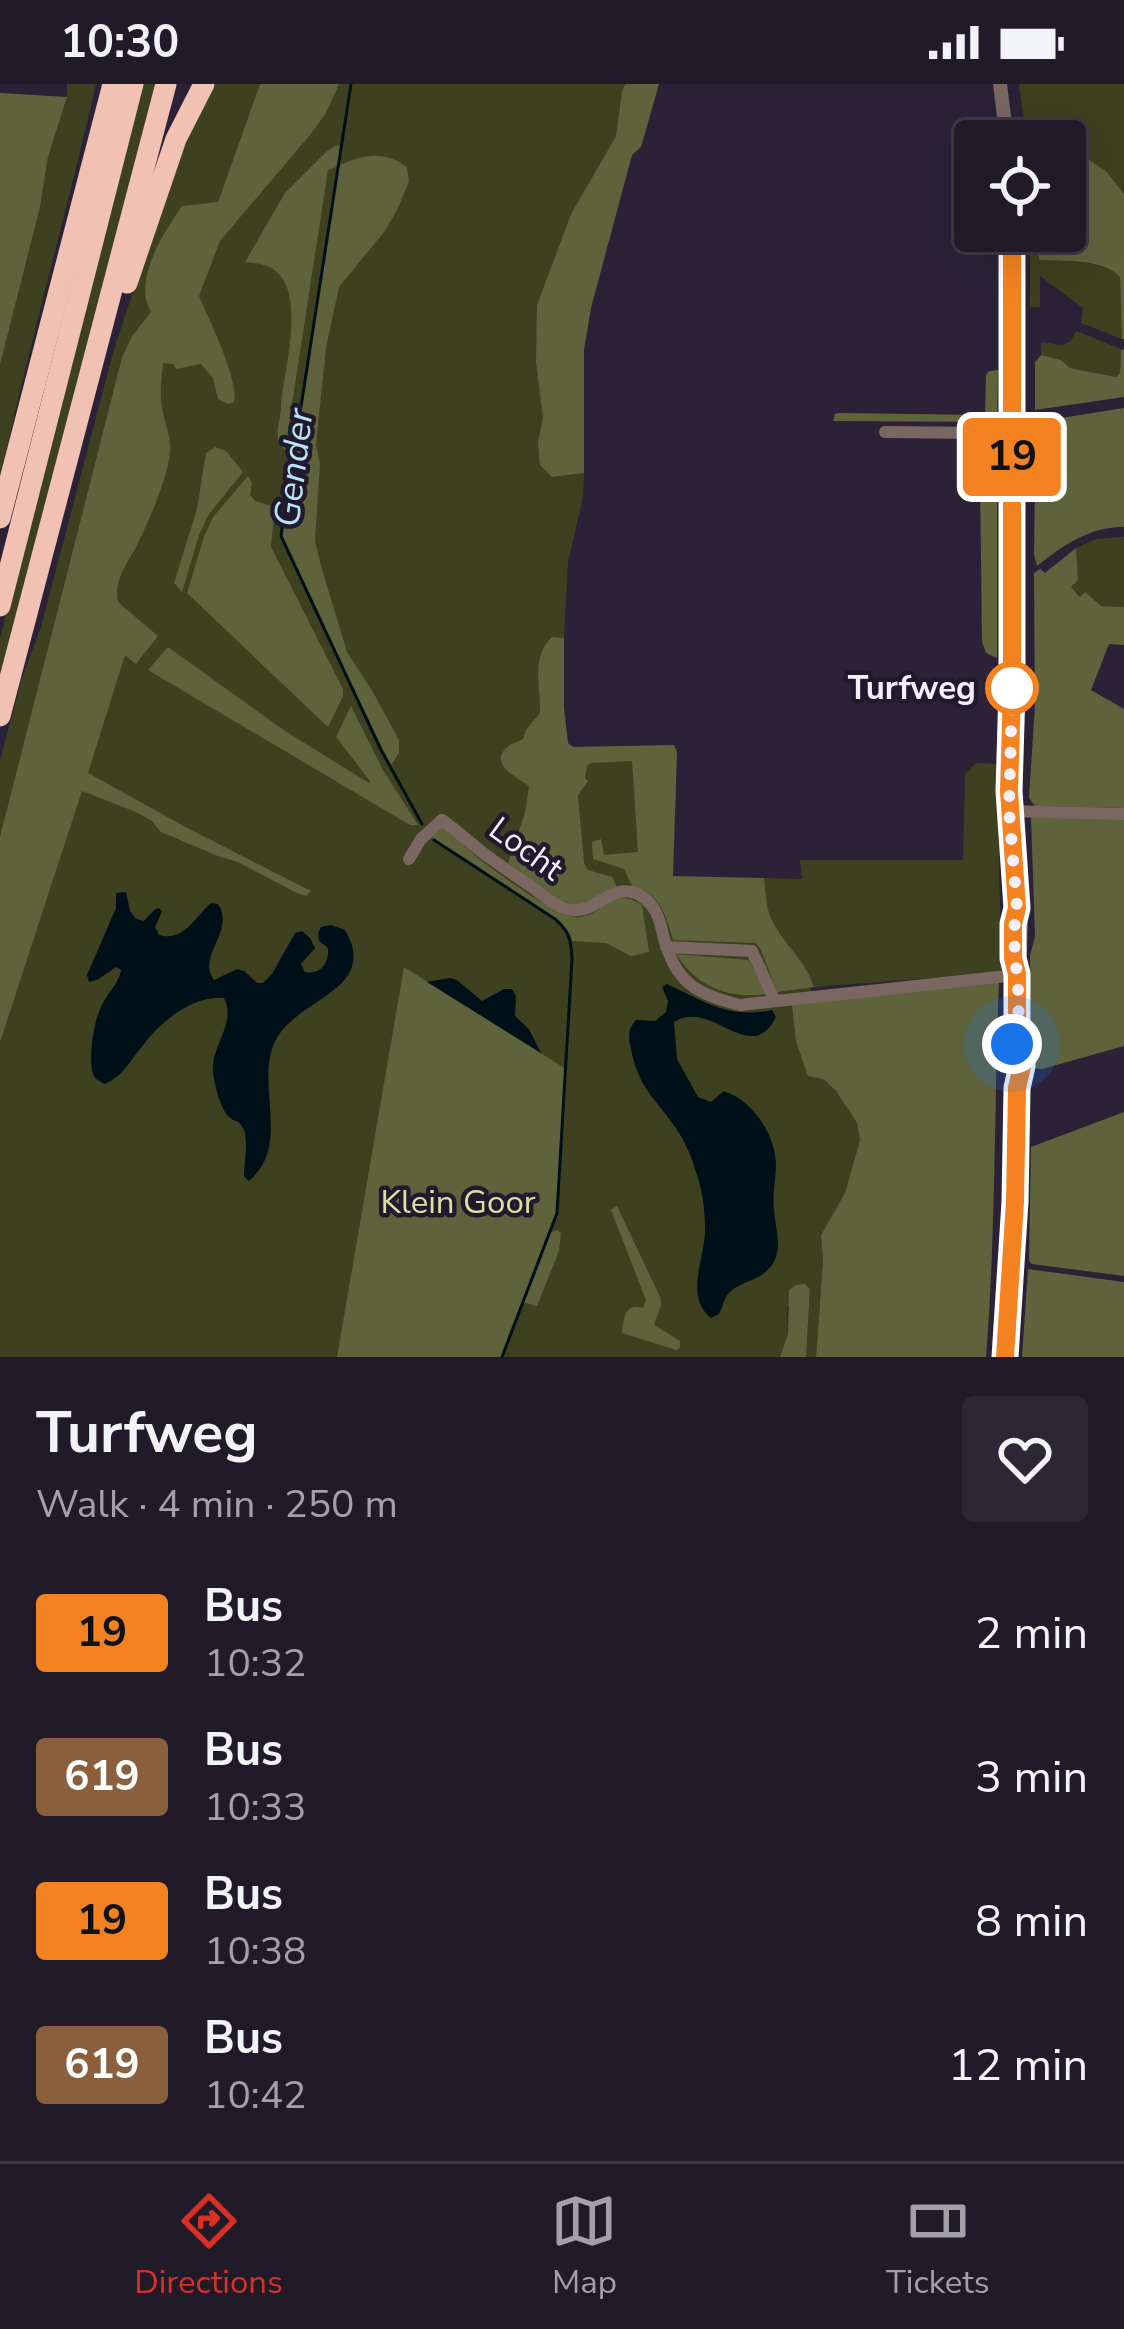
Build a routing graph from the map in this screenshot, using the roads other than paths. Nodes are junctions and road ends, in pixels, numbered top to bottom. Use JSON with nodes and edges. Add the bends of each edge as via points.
{"nodes":[{"id":1,"x":102,"y":84,"type":"edge"},
{"id":2,"x":113,"y":84,"type":"edge"},
{"id":3,"x":133,"y":84,"type":"edge"},
{"id":4,"x":166,"y":84,"type":"edge"},
{"id":5,"x":204,"y":84,"type":"edge"},
{"id":6,"x":1000,"y":84,"type":"edge"},
{"id":7,"x":1004,"y":120,"type":"edge"},
{"id":8,"x":92,"y":168,"type":"junction"},
{"id":9,"x":1013,"y":252,"type":"edge"},
{"id":10,"x":92,"y":367,"type":"junction"},
{"id":11,"x":1020,"y":427,"type":"junction"},
{"id":12,"x":885,"y":432,"type":"dead end"},
{"id":13,"x":0,"y":518,"type":"edge"},
{"id":14,"x":0,"y":606,"type":"edge"},
{"id":15,"x":0,"y":716,"type":"edge"},
{"id":16,"x":1009,"y":811,"type":"junction"},
{"id":17,"x":1124,"y":814,"type":"edge"},
{"id":18,"x":409,"y":859,"type":"dead end"},
{"id":19,"x":666,"y":947,"type":"junction"},
{"id":20,"x":1017,"y":974,"type":"junction"},
{"id":21,"x":776,"y":1001,"type":"junction"},
{"id":22,"x":1005,"y":1357,"type":"edge"}],
"edges":[{"from":1,"to":8,"type":"highway"},
{"from":2,"to":8,"type":"highway"},
{"from":3,"to":14,"type":"highway"},
{"from":4,"to":10,"type":"highway"},
{"from":5,"to":10,"type":"highway"},
{"from":6,"to":7,"type":"street"},
{"from":8,"to":13,"type":"highway"},
{"from":9,"to":11,"type":"street"},
{"from":10,"to":15,"type":"highway"},
{"from":11,"to":12,"type":"street"},
{"from":11,"to":16,"type":"street"},
{"from":16,"to":17,"type":"street"},
{"from":16,"to":20,"type":"street"},
{"from":18,"to":19,"type":"street","name":"Locht","via":[[442,820],[570,910],[616,892],[647,899]]},
{"from":19,"to":21,"type":"street","name":"Locht","via":[[681,977],[701,993],[740,1004]]},
{"from":19,"to":21,"type":"street","via":[[752,951]]},
{"from":20,"to":21,"type":"street","name":"Locht"},
{"from":20,"to":22,"type":"street"}]}
